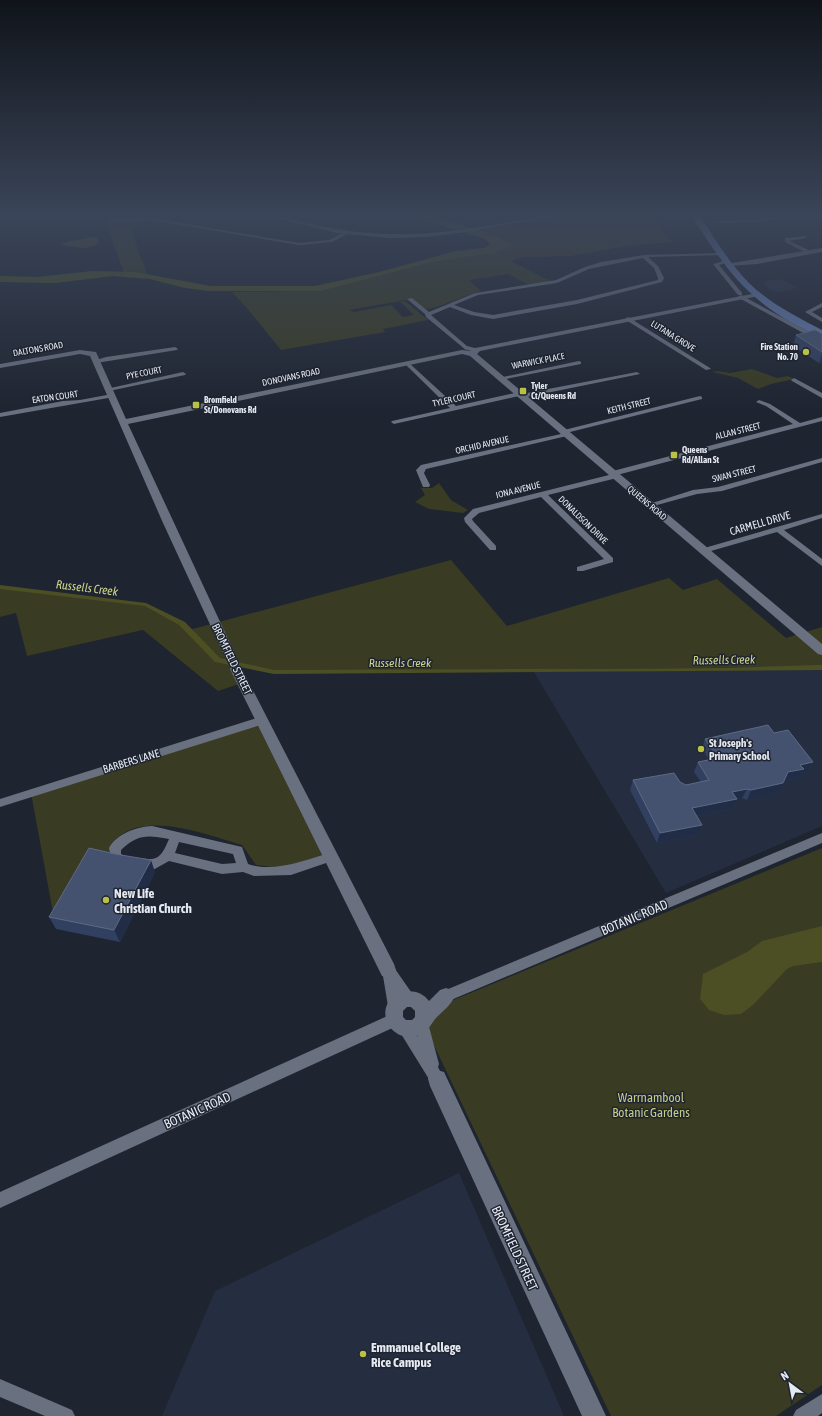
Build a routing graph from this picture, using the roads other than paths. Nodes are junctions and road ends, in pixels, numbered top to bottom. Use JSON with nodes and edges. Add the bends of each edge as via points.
{"nodes":[{"id":1,"x":554,"y":281,"type":"edge"},
{"id":2,"x":660,"y":281,"type":"edge"},
{"id":3,"x":744,"y":281,"type":"edge"},
{"id":4,"x":730,"y":283,"type":"joint"},
{"id":5,"x":755,"y":293,"type":"junction"},
{"id":6,"x":741,"y":296,"type":"junction"},
{"id":7,"x":410,"y":299,"type":"dead end"},
{"id":8,"x":449,"y":305,"type":"junction"},
{"id":9,"x":822,"y":305,"type":"edge"},
{"id":10,"x":428,"y":315,"type":"junction"},
{"id":11,"x":628,"y":319,"type":"junction"},
{"id":12,"x":822,"y":320,"type":"edge"},
{"id":13,"x":807,"y":333,"type":"edge"},
{"id":14,"x":821,"y":333,"type":"edge"},
{"id":15,"x":175,"y":349,"type":"dead end"},
{"id":16,"x":464,"y":350,"type":"junction"},
{"id":17,"x":474,"y":352,"type":"junction"},
{"id":18,"x":96,"y":361,"type":"junction"},
{"id":19,"x":408,"y":364,"type":"junction"},
{"id":20,"x":579,"y":364,"type":"dead end"},
{"id":21,"x":0,"y":366,"type":"edge"},
{"id":22,"x":708,"y":369,"type":"dead end"},
{"id":23,"x":183,"y":374,"type":"dead end"},
{"id":24,"x":637,"y":374,"type":"dead end"},
{"id":25,"x":501,"y":378,"type":"junction"},
{"id":26,"x":795,"y":380,"type":"dead end"},
{"id":27,"x":111,"y":392,"type":"junction"},
{"id":28,"x":520,"y":395,"type":"junction"},
{"id":29,"x":822,"y":396,"type":"edge"},
{"id":30,"x":700,"y":398,"type":"dead end"},
{"id":31,"x":759,"y":402,"type":"dead end"},
{"id":32,"x":454,"y":408,"type":"junction"},
{"id":33,"x":0,"y":415,"type":"edge"},
{"id":34,"x":822,"y":420,"type":"edge"},
{"id":35,"x":123,"y":422,"type":"junction"},
{"id":36,"x":394,"y":422,"type":"dead end"},
{"id":37,"x":799,"y":425,"type":"junction"},
{"id":38,"x":564,"y":433,"type":"junction"},
{"id":39,"x":822,"y":460,"type":"edge"},
{"id":40,"x":613,"y":475,"type":"junction"},
{"id":41,"x":426,"y":485,"type":"dead end"},
{"id":42,"x":543,"y":494,"type":"junction"},
{"id":43,"x":650,"y":505,"type":"junction"},
{"id":44,"x":822,"y":516,"type":"edge"},
{"id":45,"x":778,"y":529,"type":"junction"},
{"id":46,"x":493,"y":548,"type":"dead end"},
{"id":47,"x":704,"y":551,"type":"junction"},
{"id":48,"x":822,"y":563,"type":"edge"},
{"id":49,"x":580,"y":569,"type":"dead end"},
{"id":50,"x":822,"y":651,"type":"edge"},
{"id":51,"x":263,"y":720,"type":"junction"},
{"id":52,"x":0,"y":803,"type":"edge"},
{"id":53,"x":176,"y":836,"type":"junction"},
{"id":54,"x":822,"y":838,"type":"edge"},
{"id":55,"x":168,"y":856,"type":"junction"},
{"id":56,"x":331,"y":858,"type":"junction"},
{"id":57,"x":243,"y":867,"type":"junction"},
{"id":58,"x":388,"y":970,"type":"joint"},
{"id":59,"x":446,"y":996,"type":"joint"},
{"id":60,"x":410,"y":1014,"type":"junction"},
{"id":61,"x":437,"y":1079,"type":"joint"},
{"id":62,"x":0,"y":1200,"type":"edge"},
{"id":63,"x":0,"y":1388,"type":"edge"},
{"id":64,"x":822,"y":1403,"type":"edge"},
{"id":65,"x":66,"y":1416,"type":"edge"},
{"id":66,"x":594,"y":1416,"type":"edge"},
{"id":67,"x":802,"y":1416,"type":"edge"}],
"edges":[{"from":1,"to":8,"type":"street","via":[[477,294]]},
{"from":2,"to":8,"type":"street","via":[[570,304],[493,317],[473,314]]},
{"from":3,"to":5,"type":"main road"},
{"from":4,"to":5,"type":"street"},
{"from":4,"to":6,"type":"street"},
{"from":5,"to":6,"type":"street"},
{"from":5,"to":14,"type":"main road"},
{"from":6,"to":11,"type":"street"},
{"from":6,"to":13,"type":"street"},
{"from":7,"to":10,"type":"street"},
{"from":8,"to":10,"type":"street"},
{"from":9,"to":12,"type":"street","via":[[808,312]]},
{"from":10,"to":16,"type":"street"},
{"from":11,"to":17,"type":"street"},
{"from":11,"to":22,"type":"street","name":"LUTANA GROVE"},
{"from":15,"to":18,"type":"street"},
{"from":16,"to":17,"type":"street"},
{"from":16,"to":19,"type":"street","name":"DONOVANS ROAD"},
{"from":17,"to":25,"type":"street","name":"QUEENS ROAD"},
{"from":18,"to":21,"type":"street","name":"DALTONS ROAD","via":[[93,354],[80,352]]},
{"from":18,"to":27,"type":"street","name":"BROMFIELD STREET"},
{"from":19,"to":32,"type":"street"},
{"from":19,"to":35,"type":"street","name":"DONOVANS ROAD"},
{"from":20,"to":25,"type":"street","name":"WARWICK PLACE"},
{"from":23,"to":27,"type":"street","name":"PYE COURT"},
{"from":24,"to":28,"type":"street","name":"TYLER COURT"},
{"from":25,"to":28,"type":"street","name":"QUEENS ROAD"},
{"from":26,"to":29,"type":"street"},
{"from":27,"to":33,"type":"street","name":"EATON COURT","via":[[80,402]]},
{"from":27,"to":35,"type":"street","name":"BROMFIELD STREET"},
{"from":28,"to":32,"type":"street","name":"TYLER COURT"},
{"from":28,"to":38,"type":"street","name":"QUEENS ROAD"},
{"from":30,"to":38,"type":"street","name":"KEITH STREET"},
{"from":31,"to":37,"type":"street"},
{"from":32,"to":36,"type":"street","name":"TYLER COURT"},
{"from":34,"to":37,"type":"street","name":"ALLAN STREET"},
{"from":35,"to":51,"type":"street","name":"BROMFIELD STREET","via":[[233,663]]},
{"from":37,"to":40,"type":"street","name":"ALLAN STREET"},
{"from":38,"to":40,"type":"street","name":"QUEENS ROAD"},
{"from":38,"to":41,"type":"street","name":"ORCHID AVENUE","via":[[424,467],[420,473]]},
{"from":39,"to":43,"type":"street","name":"SWAN STREET"},
{"from":40,"to":42,"type":"street","name":"IONA AVENUE"},
{"from":40,"to":43,"type":"street","name":"QUEENS ROAD"},
{"from":42,"to":46,"type":"street","name":"IONA AVENUE","via":[[470,514],[469,522]]},
{"from":42,"to":49,"type":"street","name":"DONALDSON DRIVE","via":[[610,560]]},
{"from":43,"to":47,"type":"street","name":"QUEENS ROAD"},
{"from":44,"to":45,"type":"street","name":"CARMELL DRIVE"},
{"from":45,"to":47,"type":"street","name":"CARMELL DRIVE"},
{"from":45,"to":48,"type":"street"},
{"from":47,"to":50,"type":"street","name":"QUEENS ROAD"},
{"from":51,"to":52,"type":"street","name":"BARBERS LANE"},
{"from":51,"to":56,"type":"street","name":"BROMFIELD STREET"},
{"from":53,"to":55,"type":"street"},
{"from":53,"to":55,"type":"street","via":[[139,831],[115,848],[115,857],[121,860],[153,865]]},
{"from":53,"to":57,"type":"street","via":[[238,850]]},
{"from":54,"to":59,"type":"street","name":"BOTANIC ROAD"},
{"from":55,"to":57,"type":"street","via":[[222,869]]},
{"from":56,"to":57,"type":"street","via":[[291,870],[254,871]]},
{"from":56,"to":58,"type":"street","name":"BROMFIELD STREET"},
{"from":58,"to":60,"type":"street","name":"BROMFIELD STREET"},
{"from":59,"to":60,"type":"street","name":"BOTANIC ROAD"},
{"from":60,"to":61,"type":"street","name":"BROMFIELD STREET"},
{"from":60,"to":62,"type":"street","name":"BOTANIC ROAD"},
{"from":61,"to":66,"type":"street","name":"BROMFIELD STREET"},
{"from":63,"to":65,"type":"street"},
{"from":64,"to":67,"type":"street"}]}
